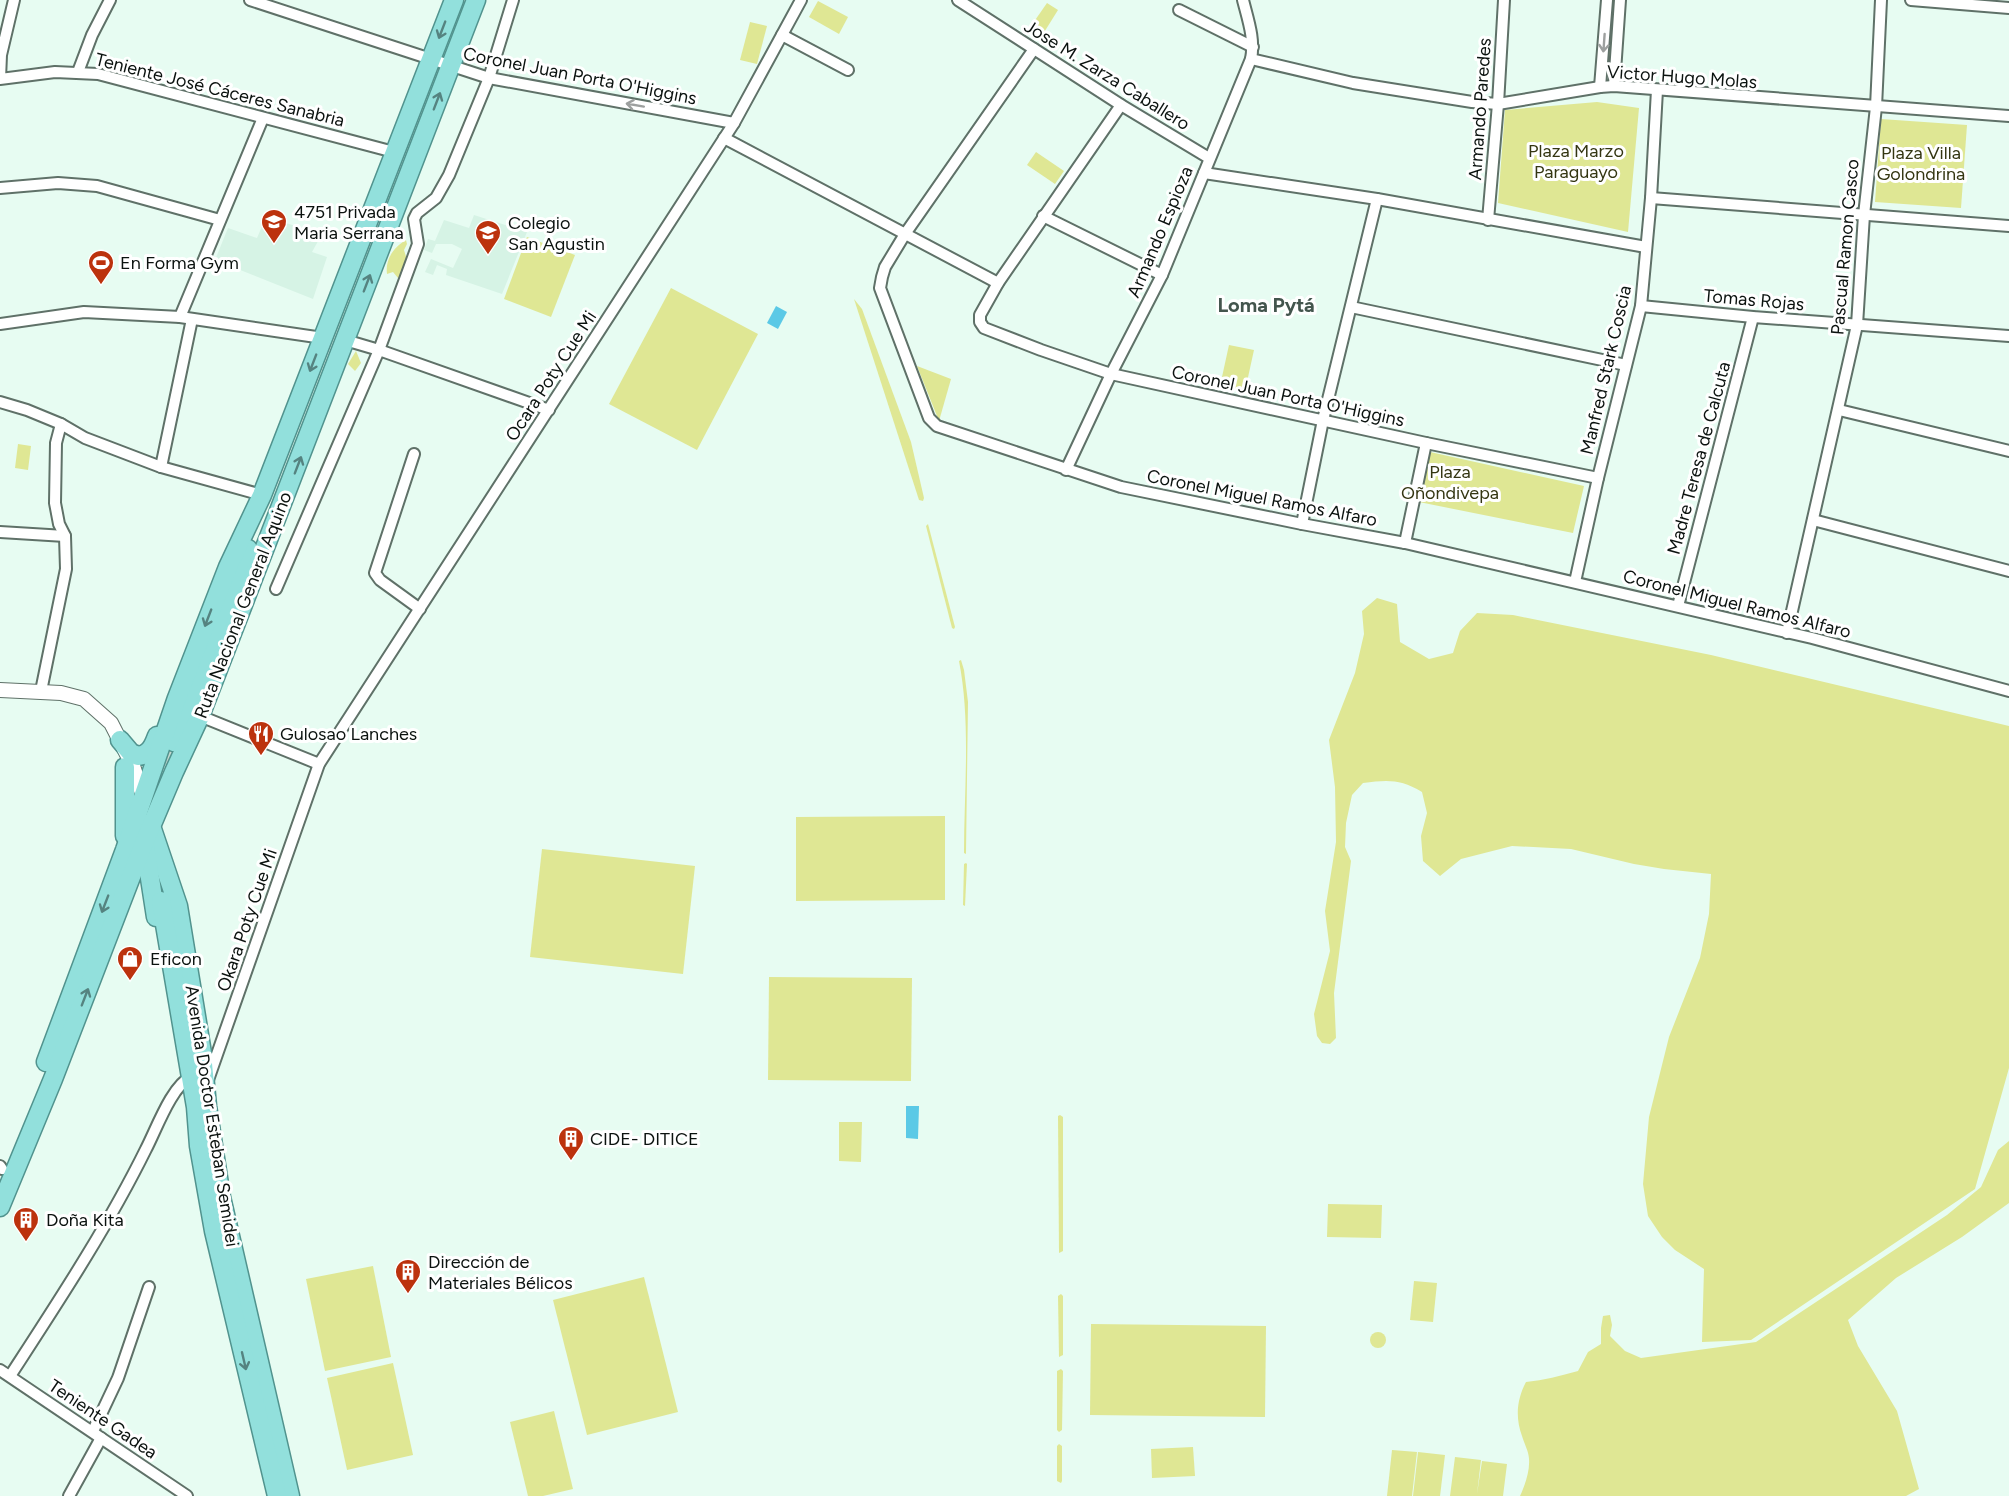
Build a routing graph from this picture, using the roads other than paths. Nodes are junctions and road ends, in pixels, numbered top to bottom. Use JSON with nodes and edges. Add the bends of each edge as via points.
{"nodes":[{"id":1,"x":14,"y":0,"type":"edge"},
{"id":2,"x":110,"y":0,"type":"edge"},
{"id":3,"x":250,"y":0,"type":"edge"},
{"id":4,"x":454,"y":0,"type":"edge"},
{"id":5,"x":476,"y":0,"type":"edge"},
{"id":6,"x":513,"y":0,"type":"edge"},
{"id":7,"x":801,"y":0,"type":"edge"},
{"id":8,"x":958,"y":0,"type":"edge"},
{"id":9,"x":1243,"y":0,"type":"edge"},
{"id":10,"x":1504,"y":0,"type":"edge"},
{"id":11,"x":1607,"y":0,"type":"edge"},
{"id":12,"x":1620,"y":0,"type":"edge"},
{"id":13,"x":1881,"y":0,"type":"edge"},
{"id":14,"x":1911,"y":0,"type":"edge"},
{"id":15,"x":282,"y":5,"type":"edge"},
{"id":16,"x":2009,"y":8,"type":"edge"},
{"id":17,"x":1179,"y":10,"type":"dead end"},
{"id":18,"x":782,"y":35,"type":"junction"},
{"id":19,"x":1034,"y":49,"type":"junction"},
{"id":20,"x":1252,"y":53,"type":"junction"},
{"id":21,"x":430,"y":60,"type":"junction"},
{"id":22,"x":451,"y":67,"type":"junction"},
{"id":23,"x":848,"y":70,"type":"dead end"},
{"id":24,"x":78,"y":72,"type":"junction"},
{"id":25,"x":489,"y":78,"type":"junction"},
{"id":26,"x":0,"y":79,"type":"edge"},
{"id":27,"x":1600,"y":87,"type":"junction"},
{"id":28,"x":1614,"y":87,"type":"junction"},
{"id":29,"x":1657,"y":90,"type":"junction"},
{"id":30,"x":1498,"y":104,"type":"junction"},
{"id":31,"x":1122,"y":105,"type":"junction"},
{"id":32,"x":1876,"y":107,"type":"junction"},
{"id":33,"x":2009,"y":116,"type":"edge"},
{"id":34,"x":263,"y":118,"type":"junction"},
{"id":35,"x":734,"y":123,"type":"junction"},
{"id":36,"x":724,"y":138,"type":"junction"},
{"id":37,"x":394,"y":152,"type":"junction"},
{"id":38,"x":1209,"y":158,"type":"junction"},
{"id":39,"x":1204,"y":173,"type":"junction"},
{"id":40,"x":0,"y":188,"type":"edge"},
{"id":41,"x":1651,"y":198,"type":"junction"},
{"id":42,"x":1377,"y":199,"type":"junction"},
{"id":43,"x":1864,"y":215,"type":"junction"},
{"id":44,"x":1043,"y":216,"type":"junction"},
{"id":45,"x":220,"y":220,"type":"junction"},
{"id":46,"x":1488,"y":220,"type":"junction"},
{"id":47,"x":2009,"y":226,"type":"edge"},
{"id":48,"x":904,"y":234,"type":"junction"},
{"id":49,"x":1646,"y":247,"type":"junction"},
{"id":50,"x":1162,"y":275,"type":"junction"},
{"id":51,"x":998,"y":283,"type":"junction"},
{"id":52,"x":1641,"y":306,"type":"junction"},
{"id":53,"x":1351,"y":307,"type":"junction"},
{"id":54,"x":180,"y":317,"type":"junction"},
{"id":55,"x":1753,"y":318,"type":"junction"},
{"id":56,"x":192,"y":319,"type":"junction"},
{"id":57,"x":0,"y":324,"type":"edge"},
{"id":58,"x":1857,"y":325,"type":"junction"},
{"id":59,"x":2009,"y":336,"type":"edge"},
{"id":60,"x":324,"y":338,"type":"junction"},
{"id":61,"x":345,"y":340,"type":"junction"},
{"id":62,"x":379,"y":350,"type":"junction"},
{"id":63,"x":1626,"y":365,"type":"junction"},
{"id":64,"x":1111,"y":374,"type":"junction"},
{"id":65,"x":0,"y":402,"type":"edge"},
{"id":66,"x":549,"y":410,"type":"junction"},
{"id":67,"x":1839,"y":410,"type":"junction"},
{"id":68,"x":1323,"y":420,"type":"junction"},
{"id":69,"x":61,"y":424,"type":"junction"},
{"id":70,"x":1426,"y":443,"type":"junction"},
{"id":71,"x":2009,"y":451,"type":"edge"},
{"id":72,"x":414,"y":454,"type":"dead end"},
{"id":73,"x":162,"y":467,"type":"junction"},
{"id":74,"x":1066,"y":470,"type":"junction"},
{"id":75,"x":1598,"y":478,"type":"junction"},
{"id":76,"x":259,"y":501,"type":"junction"},
{"id":77,"x":1813,"y":520,"type":"junction"},
{"id":78,"x":1302,"y":524,"type":"junction"},
{"id":79,"x":0,"y":532,"type":"edge"},
{"id":80,"x":65,"y":536,"type":"junction"},
{"id":81,"x":1405,"y":543,"type":"junction"},
{"id":82,"x":2009,"y":571,"type":"edge"},
{"id":83,"x":1575,"y":582,"type":"junction"},
{"id":84,"x":276,"y":589,"type":"dead end"},
{"id":85,"x":1678,"y":606,"type":"junction"},
{"id":86,"x":420,"y":609,"type":"junction"},
{"id":87,"x":1787,"y":633,"type":"junction"},
{"id":88,"x":0,"y":690,"type":"edge"},
{"id":89,"x":2009,"y":691,"type":"edge"},
{"id":90,"x":41,"y":692,"type":"junction"},
{"id":91,"x":177,"y":698,"type":"junction"},
{"id":92,"x":200,"y":716,"type":"junction"},
{"id":93,"x":120,"y":740,"type":"junction"},
{"id":94,"x":172,"y":747,"type":"tunnel mouth"},
{"id":95,"x":319,"y":764,"type":"junction"},
{"id":96,"x":125,"y":767,"type":"junction"},
{"id":97,"x":174,"y":772,"type":"junction"},
{"id":98,"x":140,"y":804,"type":"junction"},
{"id":99,"x":148,"y":835,"type":"junction"},
{"id":100,"x":125,"y":850,"type":"junction"},
{"id":101,"x":164,"y":901,"type":"junction"},
{"id":102,"x":121,"y":904,"type":"junction"},
{"id":103,"x":198,"y":1082,"type":"junction"},
{"id":104,"x":1,"y":1170,"type":"edge"},
{"id":105,"x":0,"y":1207,"type":"edge"},
{"id":106,"x":149,"y":1287,"type":"dead end"},
{"id":107,"x":5,"y":1373,"type":"edge"},
{"id":108,"x":97,"y":1434,"type":"junction"},
{"id":109,"x":69,"y":1496,"type":"edge"},
{"id":110,"x":187,"y":1496,"type":"edge"},
{"id":111,"x":277,"y":1496,"type":"edge"},
{"id":112,"x":290,"y":1496,"type":"edge"}],
"edges":[{"from":1,"to":26,"type":"street","via":[[1,55]]},
{"from":2,"to":24,"type":"street"},
{"from":3,"to":15,"type":"street","name":"Coronel Juan Porta O'Higgins"},
{"from":4,"to":21,"type":"highway","name":"Ruta Nacional General Aquino","one_way":true},
{"from":5,"to":22,"type":"highway","name":"Ruta Nacional General Aquino"},
{"from":6,"to":25,"type":"street"},
{"from":7,"to":18,"type":"street","name":"Ocara Poty Cue Mi"},
{"from":8,"to":19,"type":"street","name":"Jose M. Zarza Caballero"},
{"from":9,"to":20,"type":"street"},
{"from":10,"to":30,"type":"street","name":"Armando Paredes"},
{"from":11,"to":27,"type":"street","one_way":true},
{"from":12,"to":28,"type":"street"},
{"from":13,"to":32,"type":"street","name":"Pascual Ramon Casco"},
{"from":14,"to":16,"type":"street"},
{"from":15,"to":21,"type":"street","name":"Coronel Juan Porta O'Higgins"},
{"from":17,"to":20,"type":"street","name":"Victor Hugo Molas"},
{"from":18,"to":23,"type":"street"},
{"from":18,"to":35,"type":"street","name":"Ocara Poty Cue Mi"},
{"from":19,"to":31,"type":"street","name":"Jose M. Zarza Caballero"},
{"from":19,"to":48,"type":"street","name":"Coronel Miguel Ramos Alfaro"},
{"from":20,"to":30,"type":"street","name":"Victor Hugo Molas","via":[[1353,83]]},
{"from":20,"to":38,"type":"street","name":"Armando Espioza"},
{"from":21,"to":22,"type":"street","name":"Coronel Juan Porta O'Higgins"},
{"from":21,"to":37,"type":"highway","name":"Ruta Nacional General Aquino"},
{"from":22,"to":25,"type":"street","name":"Coronel Juan Porta O'Higgins"},
{"from":61,"to":22,"type":"highway","name":"Ruta Nacional General Aquino","one_way":true},
{"from":24,"to":26,"type":"street","name":"Teniente José Cáceres Sanabria"},
{"from":24,"to":34,"type":"street","name":"Teniente José Cáceres Sanabria"},
{"from":35,"to":25,"type":"street","name":"Coronel Juan Porta O'Higgins","one_way":true},
{"from":25,"to":62,"type":"street","via":[[449,175],[436,198],[414,219],[418,244]]},
{"from":27,"to":28,"type":"street","name":"Victor Hugo Molas"},
{"from":27,"to":30,"type":"street","name":"Victor Hugo Molas"},
{"from":28,"to":29,"type":"street","name":"Victor Hugo Molas"},
{"from":29,"to":32,"type":"street","name":"Victor Hugo Molas"},
{"from":29,"to":41,"type":"street","name":"Manfred Stark Coscia"},
{"from":30,"to":46,"type":"street","name":"Armando Paredes"},
{"from":31,"to":38,"type":"street","name":"Jose M. Zarza Caballero"},
{"from":31,"to":44,"type":"street"},
{"from":32,"to":33,"type":"street","name":"Victor Hugo Molas"},
{"from":32,"to":43,"type":"street","name":"Pascual Ramon Casco"},
{"from":34,"to":37,"type":"street","name":"Teniente José Cáceres Sanabria"},
{"from":34,"to":45,"type":"street"},
{"from":35,"to":36,"type":"street","name":"Ocara Poty Cue Mi"},
{"from":36,"to":48,"type":"street"},
{"from":36,"to":66,"type":"street","name":"Ocara Poty Cue Mi"},
{"from":37,"to":60,"type":"highway","name":"Ruta Nacional General Aquino"},
{"from":38,"to":39,"type":"street","name":"Armando Espioza"},
{"from":39,"to":42,"type":"street"},
{"from":39,"to":50,"type":"street","name":"Armando Espioza"},
{"from":40,"to":45,"type":"street","via":[[58,183],[97,186]]},
{"from":41,"to":43,"type":"street"},
{"from":41,"to":49,"type":"street","name":"Manfred Stark Coscia"},
{"from":42,"to":46,"type":"street"},
{"from":42,"to":53,"type":"street"},
{"from":43,"to":47,"type":"street"},
{"from":43,"to":58,"type":"street","name":"Pascual Ramon Casco"},
{"from":44,"to":50,"type":"street"},
{"from":44,"to":51,"type":"street"},
{"from":45,"to":54,"type":"street"},
{"from":46,"to":49,"type":"street"},
{"from":48,"to":51,"type":"street"},
{"from":48,"to":74,"type":"street","name":"Coronel Miguel Ramos Alfaro","via":[[885,267],[879,288],[932,423]]},
{"from":49,"to":52,"type":"street","name":"Manfred Stark Coscia"},
{"from":50,"to":64,"type":"street","name":"Armando Espioza"},
{"from":51,"to":64,"type":"street","name":"Coronel Juan Porta O'Higgins","via":[[982,309],[980,322],[984,328]]},
{"from":52,"to":55,"type":"street","name":"Tomas Rojas"},
{"from":52,"to":63,"type":"street","name":"Manfred Stark Coscia"},
{"from":53,"to":63,"type":"street"},
{"from":53,"to":68,"type":"street"},
{"from":54,"to":56,"type":"street"},
{"from":54,"to":57,"type":"street","via":[[84,312]]},
{"from":55,"to":58,"type":"street","name":"Tomas Rojas"},
{"from":55,"to":85,"type":"street","name":"Madre Teresa de Calcuta"},
{"from":56,"to":60,"type":"street"},
{"from":56,"to":73,"type":"street"},
{"from":58,"to":59,"type":"street","name":"Tomas Rojas"},
{"from":58,"to":67,"type":"street","name":"Pascual Ramon Casco"},
{"from":60,"to":76,"type":"highway","name":"Ruta Nacional General Aquino","one_way":true},
{"from":61,"to":62,"type":"street"},
{"from":92,"to":61,"type":"highway","name":"Ruta Nacional General Aquino","one_way":true},
{"from":62,"to":66,"type":"street"},
{"from":62,"to":84,"type":"street"},
{"from":63,"to":75,"type":"street","name":"Manfred Stark Coscia"},
{"from":64,"to":68,"type":"street","name":"Coronel Juan Porta O'Higgins"},
{"from":64,"to":74,"type":"street","name":"Armando Espioza"},
{"from":65,"to":69,"type":"street"},
{"from":66,"to":86,"type":"street","name":"Ocara Poty Cue Mi"},
{"from":67,"to":71,"type":"street"},
{"from":67,"to":77,"type":"street","name":"Pascual Ramon Casco"},
{"from":68,"to":70,"type":"street","name":"Coronel Juan Porta O'Higgins"},
{"from":68,"to":78,"type":"street"},
{"from":69,"to":73,"type":"street","via":[[85,438]]},
{"from":69,"to":80,"type":"street","via":[[55,503]]},
{"from":70,"to":75,"type":"street","name":"Coronel Juan Porta O'Higgins"},
{"from":70,"to":81,"type":"street"},
{"from":72,"to":86,"type":"street","via":[[375,573]]},
{"from":73,"to":76,"type":"street"},
{"from":74,"to":78,"type":"street","name":"Coronel Miguel Ramos Alfaro","via":[[1121,487]]},
{"from":75,"to":83,"type":"street","name":"Manfred Stark Coscia"},
{"from":76,"to":91,"type":"highway","name":"Ruta Nacional General Aquino","one_way":true,"via":[[228,567]]},
{"from":76,"to":94,"type":"highway","via":[[251,541]]},
{"from":77,"to":82,"type":"street"},
{"from":77,"to":87,"type":"street","name":"Pascual Ramon Casco"},
{"from":78,"to":81,"type":"street","name":"Coronel Miguel Ramos Alfaro"},
{"from":79,"to":80,"type":"street"},
{"from":80,"to":90,"type":"street","via":[[66,569]]},
{"from":81,"to":83,"type":"street","name":"Coronel Miguel Ramos Alfaro"},
{"from":83,"to":85,"type":"street","name":"Coronel Miguel Ramos Alfaro"},
{"from":85,"to":87,"type":"street","name":"Coronel Miguel Ramos Alfaro"},
{"from":86,"to":95,"type":"street","name":"Ocara Poty Cue Mi"},
{"from":87,"to":89,"type":"street","name":"Coronel Miguel Ramos Alfaro"},
{"from":88,"to":90,"type":"street"},
{"from":90,"to":93,"type":"street","name":"Avenida Doctor Esteban Semidei","via":[[84,699],[111,723]]},
{"from":91,"to":93,"type":"highway","via":[[147,753],[134,755]]},
{"from":91,"to":98,"type":"highway","name":"Ruta Nacional General Aquino"},
{"from":92,"to":95,"type":"street"},
{"from":92,"to":97,"type":"highway","name":"Ruta Nacional General Aquino"},
{"from":93,"to":96,"type":"street","name":"Avenida Doctor Esteban Semidei"},
{"from":93,"to":98,"type":"street","name":"Avenida Doctor Esteban Semidei","via":[[133,766]]},
{"from":95,"to":103,"type":"street","name":"Okara Poty Cue Mi","via":[[229,1024]]},
{"from":96,"to":98,"type":"street","name":"Avenida Doctor Esteban Semidei"},
{"from":96,"to":100,"type":"highway"},
{"from":97,"to":99,"type":"highway","name":"Ruta Nacional General Aquino"},
{"from":97,"to":101,"type":"highway","via":[[165,837]]},
{"from":98,"to":99,"type":"highway","name":"Avenida Doctor Esteban Semidei"},
{"from":98,"to":100,"type":"highway","name":"Ruta Nacional General Aquino"},
{"from":99,"to":101,"type":"highway"},
{"from":99,"to":101,"type":"highway","name":"Avenida Doctor Esteban Semidei"},
{"from":99,"to":102,"type":"highway","name":"Ruta Nacional General Aquino"},
{"from":100,"to":104,"type":"highway","name":"Ruta Nacional General Aquino","one_way":true},
{"from":101,"to":102,"type":"highway","via":[[144,887],[136,887]]},
{"from":101,"to":103,"type":"highway","name":"Avenida Doctor Esteban Semidei","via":[[198,1024]]},
{"from":101,"to":103,"type":"highway","via":[[180,1042]]},
{"from":105,"to":102,"type":"highway","name":"Ruta Nacional General Aquino","one_way":true},
{"from":103,"to":107,"type":"street","via":[[178,1086],[105,1225]]},
{"from":103,"to":111,"type":"highway","name":"Avenida Doctor Esteban Semidei","one_way":true,"via":[[205,1182],[214,1231]]},
{"from":103,"to":112,"type":"highway","name":"Avenida Doctor Esteban Semidei"},
{"from":106,"to":108,"type":"street"},
{"from":107,"to":108,"type":"street","name":"Teniente Gadea"},
{"from":108,"to":109,"type":"street"},
{"from":108,"to":110,"type":"street","name":"Teniente Gadea"}]}
